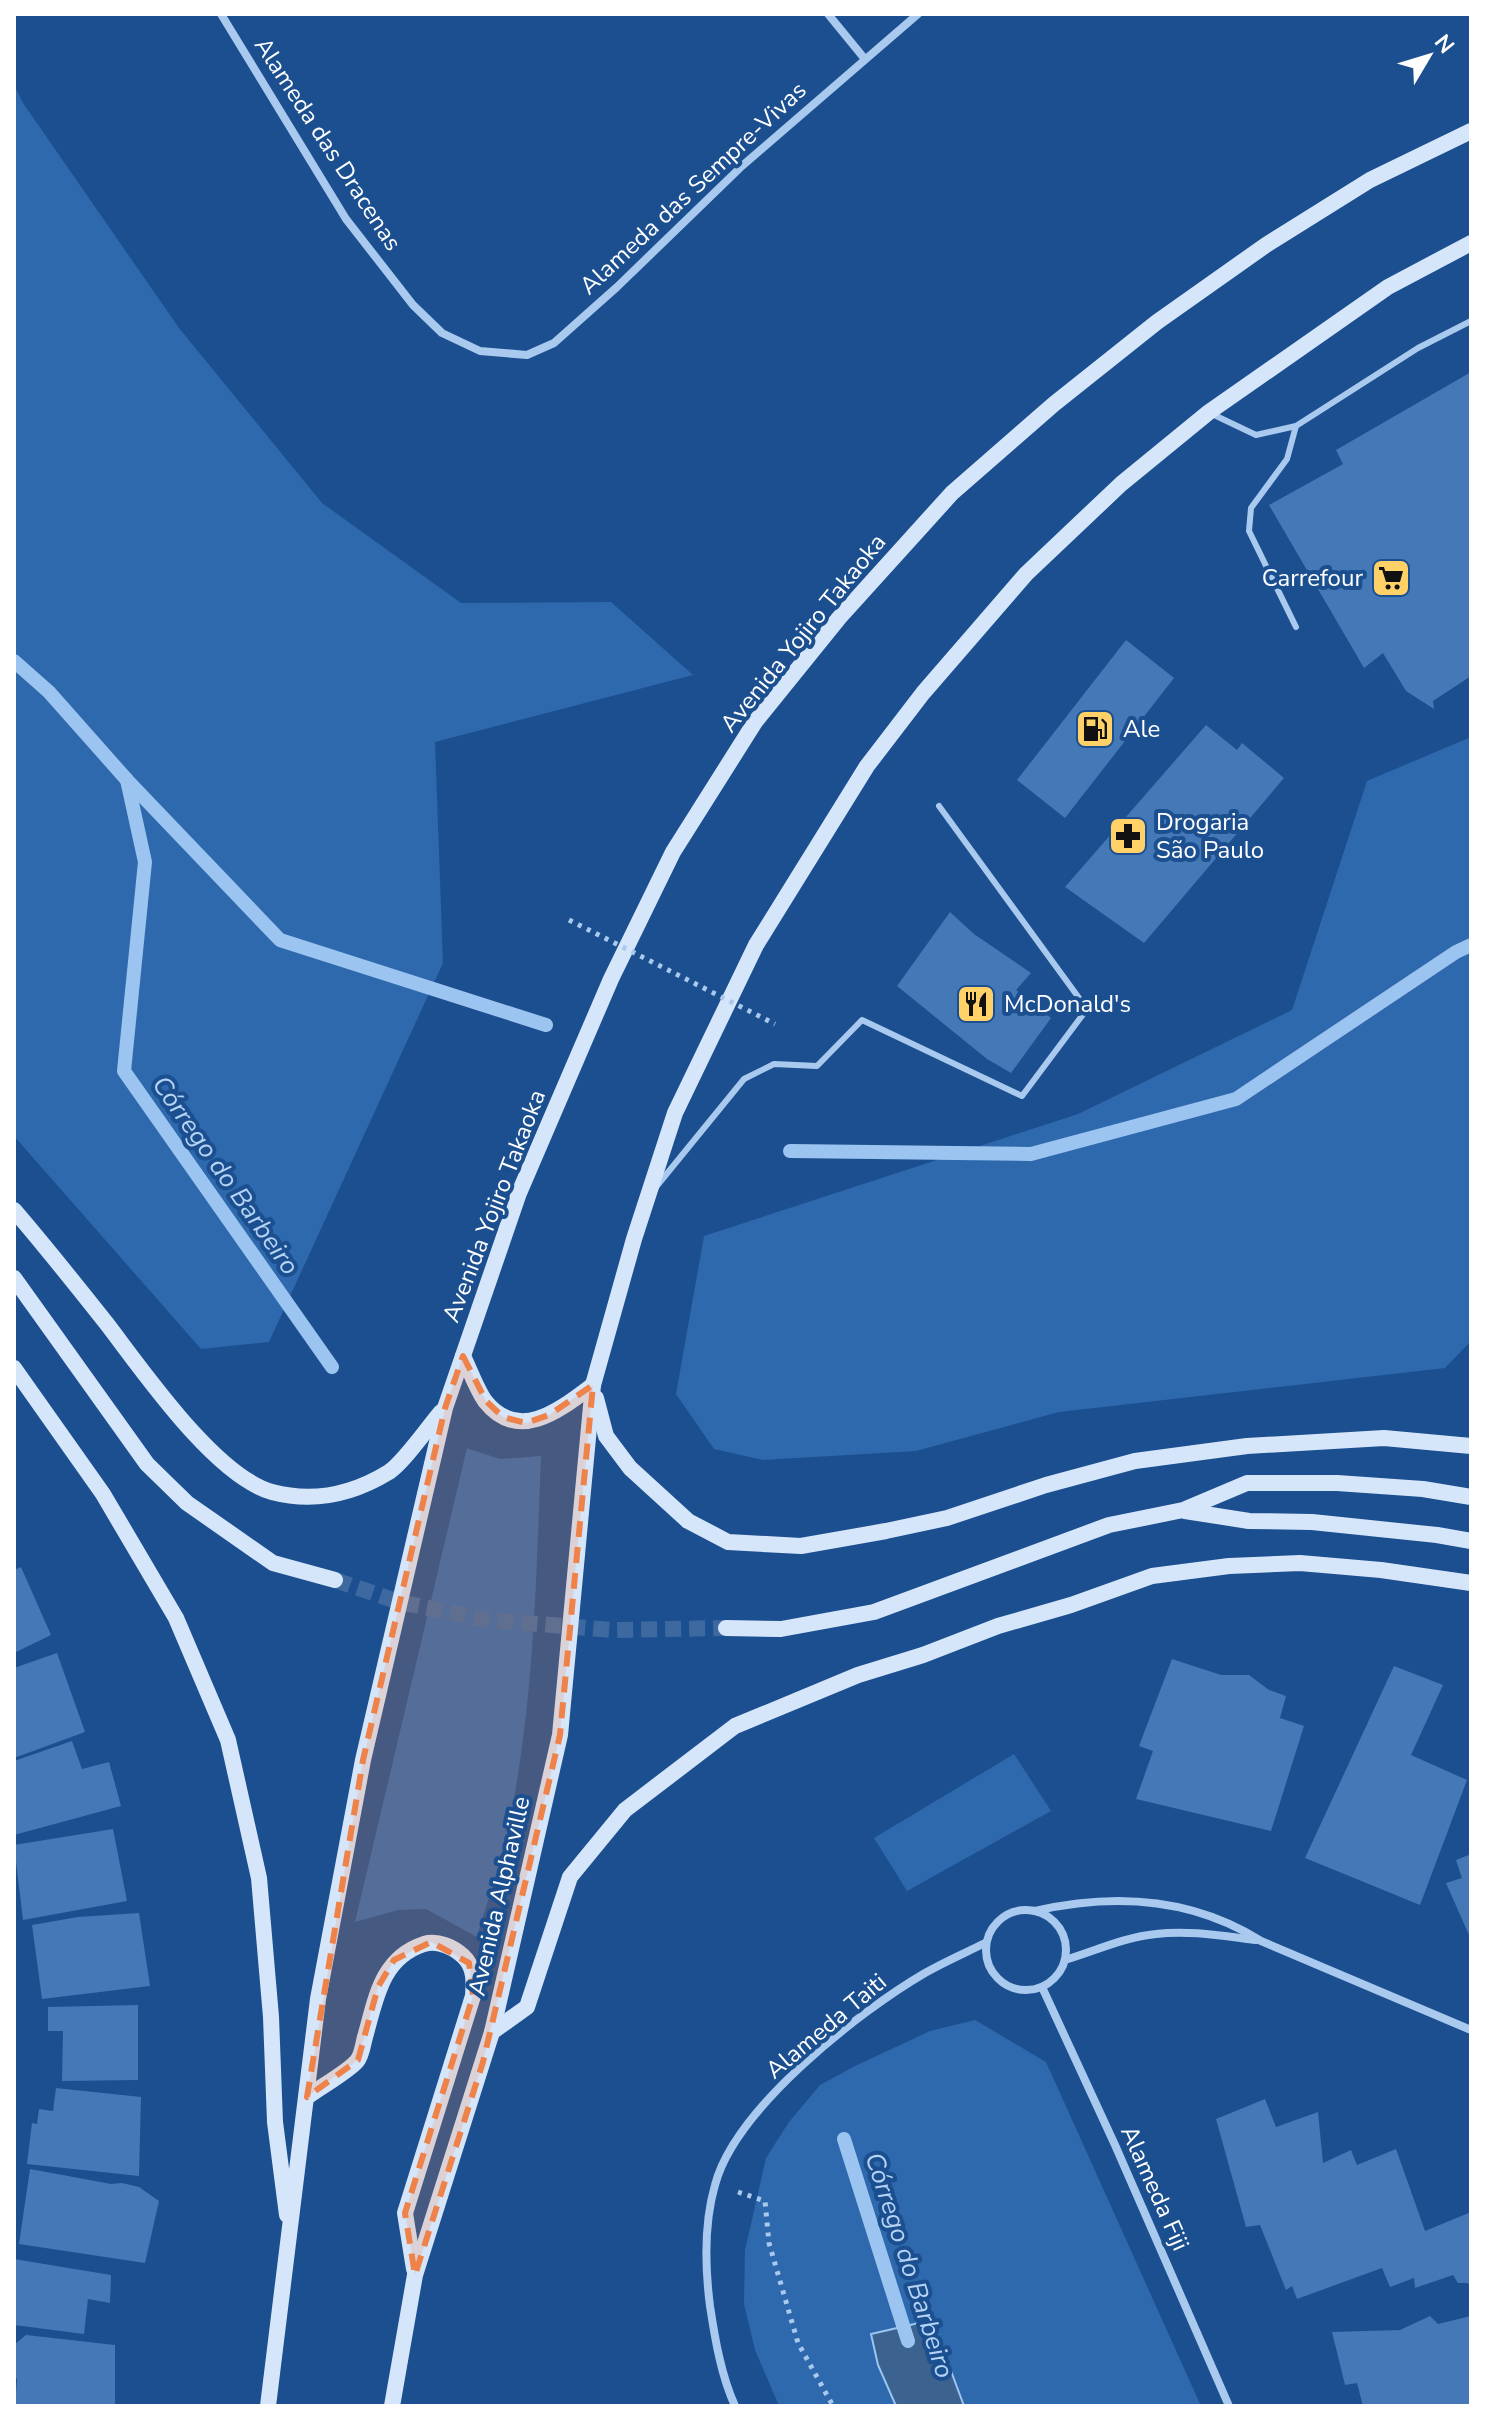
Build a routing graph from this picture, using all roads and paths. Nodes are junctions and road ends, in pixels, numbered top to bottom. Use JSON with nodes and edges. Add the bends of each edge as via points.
{"nodes":[{"id":1,"x":221,"y":14,"type":"edge"},
{"id":2,"x":828,"y":14,"type":"edge"},
{"id":3,"x":918,"y":14,"type":"edge"},
{"id":4,"x":864,"y":58,"type":"junction"},
{"id":5,"x":1471,"y":131,"type":"edge"},
{"id":6,"x":1471,"y":243,"type":"edge"},
{"id":7,"x":1471,"y":321,"type":"edge"},
{"id":8,"x":480,"y":351,"type":"joint"},
{"id":9,"x":1209,"y":412,"type":"junction"},
{"id":10,"x":1296,"y":426,"type":"junction"},
{"id":11,"x":1296,"y":627,"type":"dead end"},
{"id":12,"x":939,"y":806,"type":"dead end"},
{"id":13,"x":569,"y":920,"type":"dead end"},
{"id":14,"x":775,"y":1024,"type":"dead end"},
{"id":15,"x":646,"y":1199,"type":"junction"},
{"id":16,"x":14,"y":1210,"type":"edge"},
{"id":17,"x":14,"y":1278,"type":"edge"},
{"id":18,"x":14,"y":1292,"type":"edge"},
{"id":19,"x":41,"y":1318,"type":"junction"},
{"id":20,"x":463,"y":1356,"type":"junction"},
{"id":21,"x":14,"y":1368,"type":"edge"},
{"id":22,"x":593,"y":1385,"type":"junction"},
{"id":23,"x":445,"y":1408,"type":"junction"},
{"id":24,"x":1471,"y":1446,"type":"edge"},
{"id":25,"x":1471,"y":1497,"type":"edge"},
{"id":26,"x":1183,"y":1510,"type":"junction"},
{"id":27,"x":1471,"y":1541,"type":"edge"},
{"id":28,"x":335,"y":1580,"type":"tunnel mouth"},
{"id":29,"x":1471,"y":1583,"type":"edge"},
{"id":30,"x":726,"y":1628,"type":"tunnel mouth"},
{"id":31,"x":1035,"y":1911,"type":"junction"},
{"id":32,"x":1261,"y":1941,"type":"junction"},
{"id":33,"x":985,"y":1943,"type":"junction"},
{"id":34,"x":1065,"y":1960,"type":"junction"},
{"id":35,"x":1042,"y":1987,"type":"junction"},
{"id":36,"x":1471,"y":2030,"type":"edge"},
{"id":37,"x":492,"y":2032,"type":"junction"},
{"id":38,"x":307,"y":2097,"type":"junction"},
{"id":39,"x":715,"y":2184,"type":"junction"},
{"id":40,"x":290,"y":2240,"type":"junction"},
{"id":41,"x":415,"y":2275,"type":"junction"},
{"id":42,"x":268,"y":2406,"type":"edge"},
{"id":43,"x":392,"y":2406,"type":"edge"},
{"id":44,"x":735,"y":2406,"type":"edge"},
{"id":45,"x":833,"y":2406,"type":"edge"},
{"id":46,"x":1229,"y":2406,"type":"edge"}],
"edges":[{"from":1,"to":8,"type":"street","name":"Alameda das Dracenas","via":[[346,219],[413,305],[442,333]]},
{"from":2,"to":4,"type":"street"},
{"from":3,"to":4,"type":"street","name":"Alameda das Sempre-Vivas"},
{"from":4,"to":8,"type":"street","name":"Alameda das Sempre-Vivas","via":[[554,343],[527,355]]},
{"from":5,"to":20,"type":"main road","name":"Avenida Yojiro Takaoka","via":[[1370,180],[1157,322],[952,493],[839,618],[755,722],[673,852],[611,979],[519,1193]]},
{"from":6,"to":9,"type":"main road","via":[[1388,287]]},
{"from":7,"to":10,"type":"lane","via":[[1418,348]]},
{"from":9,"to":10,"type":"lane","via":[[1256,435]]},
{"from":9,"to":15,"type":"main road","via":[[1121,484],[1026,574],[867,766],[756,945],[675,1113]]},
{"from":10,"to":11,"type":"lane","via":[[1287,459],[1251,508],[1249,531]]},
{"from":12,"to":15,"type":"lane","via":[[1087,1009],[1022,1096],[862,1020],[817,1066],[774,1064],[744,1079]]},
{"from":13,"to":14,"type":"path","bridge":true},
{"from":15,"to":22,"type":"main road"},
{"from":16,"to":23,"type":"main road","via":[[171,1407],[224,1464],[269,1491],[307,1498],[342,1493],[391,1471]]},
{"from":17,"to":19,"type":"main road"},
{"from":18,"to":19,"type":"main road"},
{"from":19,"to":28,"type":"main road","via":[[147,1464],[187,1503],[273,1563]]},
{"from":20,"to":22,"type":"main road","via":[[486,1401],[503,1417],[526,1423],[549,1415]]},
{"from":20,"to":23,"type":"main road","name":"Avenida Yojiro Takaoka"},
{"from":21,"to":40,"type":"main road","via":[[103,1494],[176,1618],[228,1740],[259,1878],[275,2122]]},
{"from":22,"to":24,"type":"main road","via":[[606,1436],[630,1468],[688,1521],[728,1542],[801,1546],[886,1531],[1135,1461],[1219,1450],[1384,1438]]},
{"from":22,"to":37,"type":"main road","name":"Avenida Alphaville","via":[[560,1735]]},
{"from":23,"to":38,"type":"main road","name":"Avenida Yojiro Takaoka","via":[[363,1760],[318,1999]]},
{"from":25,"to":26,"type":"main road","via":[[1337,1483],[1247,1483]]},
{"from":26,"to":27,"type":"main road"},
{"from":26,"to":30,"type":"main road","via":[[1109,1525],[874,1612],[781,1629]]},
{"from":29,"to":37,"type":"main road","via":[[1300,1563],[1152,1576],[858,1675],[735,1726],[625,1810],[570,1877],[527,2007]]},
{"from":31,"to":32,"type":"street","via":[[1139,1899],[1209,1914]]},
{"from":31,"to":33,"type":"street","via":[[1009,1913]]},
{"from":31,"to":34,"type":"street","via":[[1058,1925]]},
{"from":32,"to":34,"type":"street","via":[[1189,1932],[1156,1934]]},
{"from":32,"to":36,"type":"street"},
{"from":33,"to":35,"type":"street","via":[[990,1968],[1007,1985]]},
{"from":33,"to":39,"type":"street","name":"Alameda Taiti","via":[[925,1973],[824,2046],[758,2110],[732,2145]]},
{"from":34,"to":35,"type":"street","via":[[1053,1981]]},
{"from":35,"to":46,"type":"street","name":"Alameda Fiji"},
{"from":37,"to":41,"type":"main road","name":"Avenida Alphaville"},
{"from":38,"to":40,"type":"main road"},
{"from":38,"to":41,"type":"main road","via":[[358,2060],[378,1987],[394,1960],[431,1942],[462,1954],[474,1979],[470,2008],[405,2213]]},
{"from":39,"to":44,"type":"street","name":"Alameda Taiti","via":[[707,2243],[708,2291],[714,2335]]},
{"from":39,"to":45,"type":"path","via":[[765,2201],[769,2243],[798,2343]]},
{"from":40,"to":42,"type":"main road"},
{"from":41,"to":43,"type":"main road","name":"Avenida Alphaville"}]}
